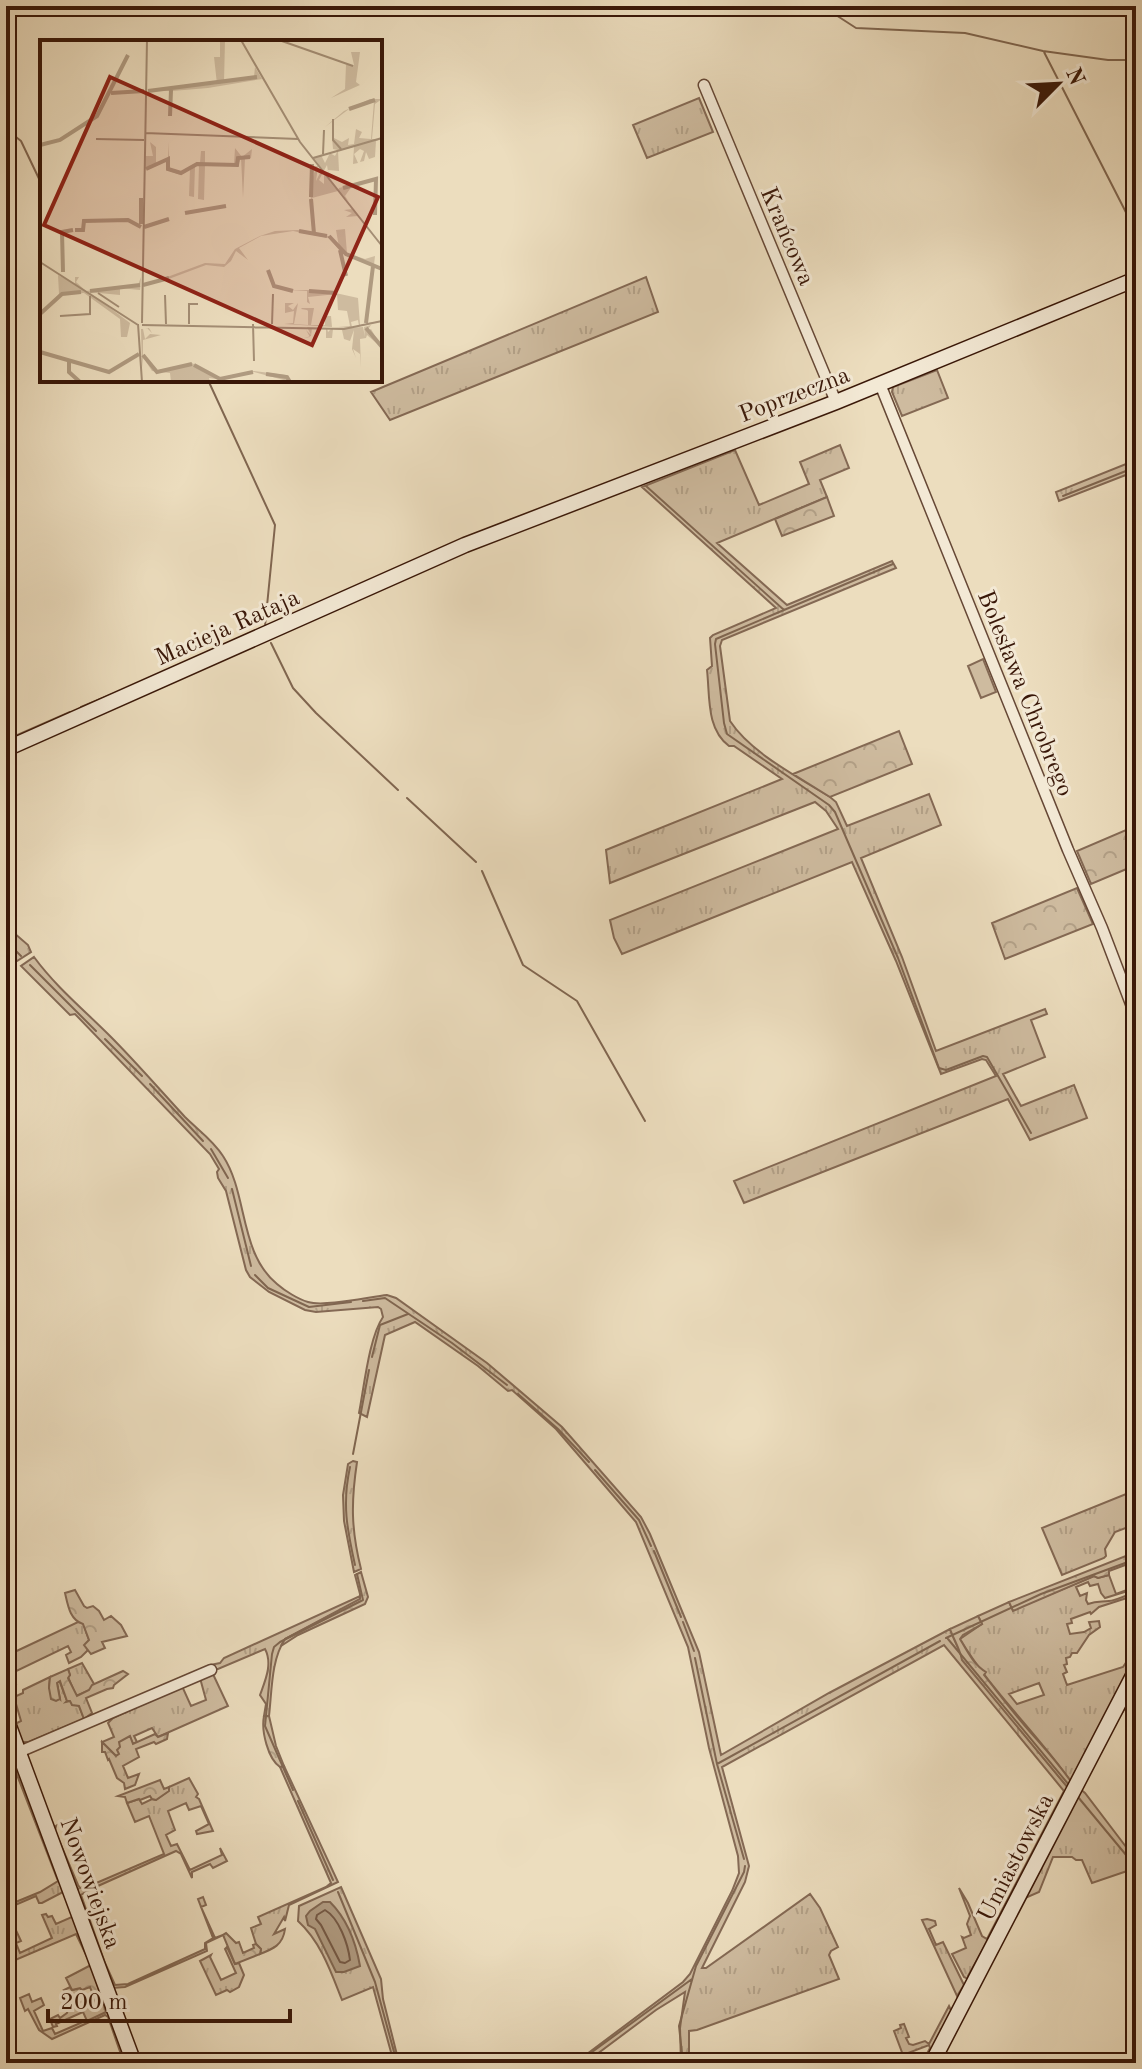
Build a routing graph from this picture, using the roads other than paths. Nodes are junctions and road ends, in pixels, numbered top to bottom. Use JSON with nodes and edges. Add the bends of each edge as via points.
{"nodes":[{"id":1,"x":704,"y":85,"type":"dead end"},
{"id":2,"x":1136,"y":279,"type":"edge"},
{"id":3,"x":880,"y":384,"type":"junction"},
{"id":4,"x":836,"y":402,"type":"junction"},
{"id":5,"x":465,"y":545,"type":"joint"},
{"id":6,"x":6,"y":749,"type":"edge"},
{"id":7,"x":1136,"y":1017,"type":"edge"},
{"id":8,"x":211,"y":1670,"type":"dead end"},
{"id":9,"x":1136,"y":1670,"type":"edge"},
{"id":10,"x":6,"y":1718,"type":"edge"},
{"id":11,"x":15,"y":1755,"type":"edge"},
{"id":12,"x":134,"y":2063,"type":"edge"},
{"id":13,"x":932,"y":2063,"type":"edge"}],
"edges":[{"from":1,"to":4,"type":"street","name":"Krańcowa"},
{"from":2,"to":3,"type":"street","name":"Poprzeczna"},
{"from":3,"to":4,"type":"street","name":"Poprzeczna"},
{"from":3,"to":7,"type":"street","name":"Bolesława Chrobrego"},
{"from":4,"to":5,"type":"street","name":"Poprzeczna"},
{"from":5,"to":6,"type":"street","name":"Macieja Rataja"},
{"from":8,"to":11,"type":"street"},
{"from":9,"to":13,"type":"street","name":"Umiastowska"},
{"from":10,"to":11,"type":"street","name":"Nowowiejska"},
{"from":11,"to":12,"type":"street","name":"Nowowiejska"}]}
